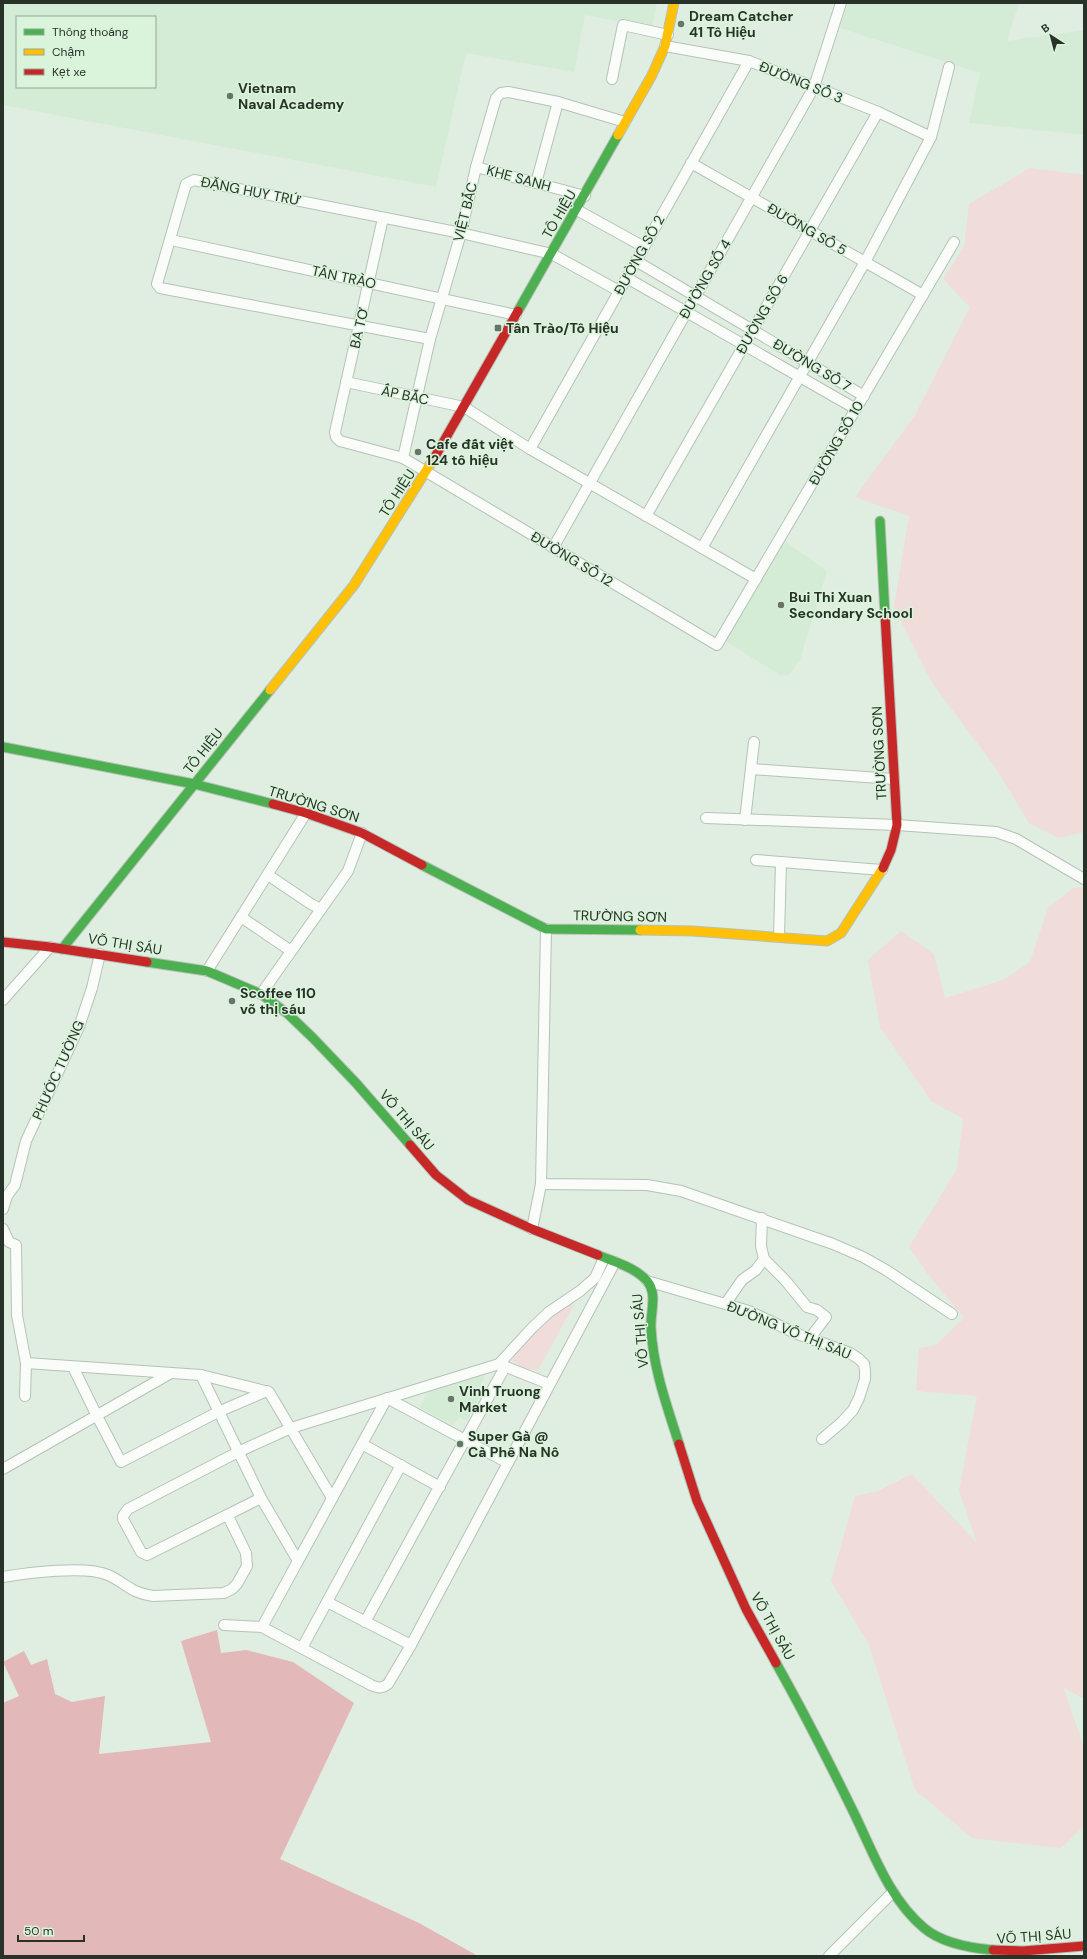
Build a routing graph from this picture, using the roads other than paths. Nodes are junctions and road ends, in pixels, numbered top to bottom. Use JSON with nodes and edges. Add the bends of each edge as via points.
{"nodes":[{"id":1,"x":674,"y":3,"type":"edge"},
{"id":2,"x":841,"y":3,"type":"edge"},
{"id":3,"x":668,"y":35,"type":"junction"},
{"id":4,"x":665,"y":46,"type":"junction"},
{"id":5,"x":749,"y":61,"type":"junction"},
{"id":6,"x":949,"y":67,"type":"dead end"},
{"id":7,"x":612,"y":79,"type":"dead end"},
{"id":8,"x":814,"y":87,"type":"junction"},
{"id":9,"x":558,"y":102,"type":"junction"},
{"id":10,"x":878,"y":112,"type":"junction"},
{"id":11,"x":625,"y":122,"type":"junction"},
{"id":12,"x":930,"y":137,"type":"junction"},
{"id":13,"x":691,"y":163,"type":"junction"},
{"id":14,"x":476,"y":167,"type":"junction"},
{"id":15,"x":536,"y":183,"type":"junction"},
{"id":16,"x":585,"y":196,"type":"junction"},
{"id":17,"x":751,"y":197,"type":"junction"},
{"id":18,"x":577,"y":210,"type":"junction"},
{"id":19,"x":383,"y":218,"type":"junction"},
{"id":20,"x":810,"y":230,"type":"junction"},
{"id":21,"x":461,"y":233,"type":"junction"},
{"id":22,"x":171,"y":240,"type":"junction"},
{"id":23,"x":954,"y":242,"type":"dead end"},
{"id":24,"x":644,"y":247,"type":"junction"},
{"id":25,"x":552,"y":254,"type":"junction"},
{"id":26,"x":636,"y":261,"type":"junction"},
{"id":27,"x":865,"y":262,"type":"junction"},
{"id":28,"x":627,"y":278,"type":"junction"},
{"id":29,"x":369,"y":283,"type":"junction"},
{"id":30,"x":619,"y":291,"type":"junction"},
{"id":31,"x":923,"y":295,"type":"junction"},
{"id":32,"x":695,"y":296,"type":"junction"},
{"id":33,"x":442,"y":299,"type":"junction"},
{"id":34,"x":686,"y":311,"type":"junction"},
{"id":35,"x":516,"y":315,"type":"junction"},
{"id":36,"x":360,"y":324,"type":"junction"},
{"id":37,"x":753,"y":330,"type":"junction"},
{"id":38,"x":430,"y":339,"type":"junction"},
{"id":39,"x":744,"y":345,"type":"junction"},
{"id":40,"x":808,"y":363,"type":"junction"},
{"id":41,"x":800,"y":377,"type":"junction"},
{"id":42,"x":346,"y":382,"type":"junction"},
{"id":43,"x":864,"y":396,"type":"junction"},
{"id":44,"x":416,"y":397,"type":"junction"},
{"id":45,"x":464,"y":408,"type":"junction"},
{"id":46,"x":856,"y":409,"type":"junction"},
{"id":47,"x":336,"y":437,"type":"joint"},
{"id":48,"x":530,"y":449,"type":"junction"},
{"id":49,"x":403,"y":458,"type":"junction"},
{"id":50,"x":427,"y":472,"type":"junction"},
{"id":51,"x":590,"y":483,"type":"junction"},
{"id":52,"x":646,"y":516,"type":"junction"},
{"id":53,"x":880,"y":521,"type":"dead end"},
{"id":54,"x":553,"y":548,"type":"junction"},
{"id":55,"x":702,"y":548,"type":"junction"},
{"id":56,"x":756,"y":579,"type":"junction"},
{"id":57,"x":717,"y":645,"type":"joint"},
{"id":58,"x":754,"y":742,"type":"dead end"},
{"id":59,"x":3,"y":747,"type":"edge"},
{"id":60,"x":751,"y":769,"type":"junction"},
{"id":61,"x":894,"y":779,"type":"junction"},
{"id":62,"x":194,"y":784,"type":"junction"},
{"id":63,"x":306,"y":813,"type":"junction"},
{"id":64,"x":706,"y":818,"type":"dead end"},
{"id":65,"x":745,"y":820,"type":"junction"},
{"id":66,"x":897,"y":825,"type":"junction"},
{"id":67,"x":362,"y":833,"type":"junction"},
{"id":68,"x":756,"y":860,"type":"dead end"},
{"id":69,"x":781,"y":862,"type":"junction"},
{"id":70,"x":882,"y":870,"type":"junction"},
{"id":71,"x":268,"y":875,"type":"junction"},
{"id":72,"x":1084,"y":879,"type":"edge"},
{"id":73,"x":321,"y":909,"type":"junction"},
{"id":74,"x":241,"y":917,"type":"junction"},
{"id":75,"x":546,"y":929,"type":"junction"},
{"id":76,"x":779,"y":937,"type":"junction"},
{"id":77,"x":3,"y":942,"type":"edge"},
{"id":78,"x":50,"y":947,"type":"junction"},
{"id":79,"x":62,"y":949,"type":"junction"},
{"id":80,"x":291,"y":951,"type":"junction"},
{"id":81,"x":100,"y":954,"type":"junction"},
{"id":82,"x":207,"y":971,"type":"junction"},
{"id":83,"x":261,"y":994,"type":"junction"},
{"id":84,"x":3,"y":1000,"type":"edge"},
{"id":85,"x":541,"y":1184,"type":"junction"},
{"id":86,"x":3,"y":1209,"type":"edge"},
{"id":87,"x":762,"y":1218,"type":"junction"},
{"id":88,"x":3,"y":1229,"type":"edge"},
{"id":89,"x":532,"y":1229,"type":"junction"},
{"id":90,"x":604,"y":1258,"type":"junction"},
{"id":91,"x":764,"y":1259,"type":"junction"},
{"id":92,"x":615,"y":1262,"type":"junction"},
{"id":93,"x":647,"y":1281,"type":"junction"},
{"id":94,"x":726,"y":1304,"type":"junction"},
{"id":95,"x":952,"y":1314,"type":"dead end"},
{"id":96,"x":810,"y":1338,"type":"junction"},
{"id":97,"x":26,"y":1363,"type":"junction"},
{"id":98,"x":502,"y":1365,"type":"junction"},
{"id":99,"x":74,"y":1367,"type":"junction"},
{"id":100,"x":171,"y":1373,"type":"junction"},
{"id":101,"x":201,"y":1375,"type":"junction"},
{"id":102,"x":549,"y":1384,"type":"junction"},
{"id":103,"x":267,"y":1391,"type":"junction"},
{"id":104,"x":25,"y":1396,"type":"dead end"},
{"id":105,"x":388,"y":1398,"type":"junction"},
{"id":106,"x":218,"y":1412,"type":"junction"},
{"id":107,"x":97,"y":1416,"type":"junction"},
{"id":108,"x":291,"y":1428,"type":"junction"},
{"id":109,"x":822,"y":1439,"type":"dead end"},
{"id":110,"x":466,"y":1440,"type":"junction"},
{"id":111,"x":362,"y":1444,"type":"junction"},
{"id":112,"x":238,"y":1452,"type":"junction"},
{"id":113,"x":508,"y":1463,"type":"junction"},
{"id":114,"x":401,"y":1466,"type":"junction"},
{"id":115,"x":3,"y":1469,"type":"edge"},
{"id":116,"x":440,"y":1487,"type":"junction"},
{"id":117,"x":261,"y":1498,"type":"junction"},
{"id":118,"x":332,"y":1498,"type":"junction"},
{"id":119,"x":228,"y":1516,"type":"junction"},
{"id":120,"x":298,"y":1561,"type":"junction"},
{"id":121,"x":3,"y":1577,"type":"edge"},
{"id":122,"x":327,"y":1602,"type":"junction"},
{"id":123,"x":365,"y":1622,"type":"junction"},
{"id":124,"x":224,"y":1625,"type":"dead end"},
{"id":125,"x":262,"y":1627,"type":"junction"},
{"id":126,"x":410,"y":1645,"type":"junction"},
{"id":127,"x":302,"y":1648,"type":"junction"},
{"id":128,"x":893,"y":1892,"type":"junction"},
{"id":129,"x":1084,"y":1946,"type":"edge"},
{"id":130,"x":829,"y":1956,"type":"edge"}],
"edges":[{"from":1,"to":3,"type":"street","name":"TÔ HIỆU"},
{"from":2,"to":8,"type":"street","name":"ĐƯỜNG SỐ 4"},
{"from":3,"to":4,"type":"street","name":"TÔ HIỆU"},
{"from":3,"to":7,"type":"street","via":[[622,25]]},
{"from":4,"to":5,"type":"street","name":"ĐƯỜNG SỐ 3"},
{"from":4,"to":11,"type":"street","name":"TÔ HIỆU","via":[[652,76]]},
{"from":5,"to":8,"type":"street","name":"ĐƯỜNG SỐ 3"},
{"from":5,"to":13,"type":"street","name":"ĐƯỜNG SỐ 2"},
{"from":6,"to":12,"type":"street"},
{"from":8,"to":10,"type":"street","name":"ĐƯỜNG SỐ 3"},
{"from":8,"to":17,"type":"street","name":"ĐƯỜNG SỐ 4"},
{"from":9,"to":11,"type":"street","name":"VIỆT BẮC"},
{"from":9,"to":14,"type":"street","name":"VIỆT BẮC","via":[[508,92],[501,93],[496,98]]},
{"from":9,"to":15,"type":"street"},
{"from":10,"to":12,"type":"street","name":"ĐƯỜNG SỐ 3"},
{"from":10,"to":20,"type":"street","name":"ĐƯỜNG SỐ 6"},
{"from":11,"to":16,"type":"street","name":"TÔ HIỆU"},
{"from":12,"to":27,"type":"street"},
{"from":13,"to":17,"type":"street","name":"ĐƯỜNG SỐ 5"},
{"from":13,"to":24,"type":"street","name":"ĐƯỜNG SỐ 2"},
{"from":14,"to":15,"type":"street","name":"KHE SANH"},
{"from":14,"to":21,"type":"street","name":"VIỆT BẮC"},
{"from":15,"to":16,"type":"street","name":"KHE SANH"},
{"from":16,"to":18,"type":"street","name":"TÔ HIỆU"},
{"from":17,"to":20,"type":"street","name":"ĐƯỜNG SỐ 5"},
{"from":17,"to":32,"type":"street","name":"ĐƯỜNG SỐ 4"},
{"from":18,"to":24,"type":"street"},
{"from":18,"to":25,"type":"street","name":"TÔ HIỆU"},
{"from":19,"to":21,"type":"street","name":"ĐẶNG HUY TRỨ"},
{"from":19,"to":22,"type":"street","name":"ĐẶNG HUY TRỨ","via":[[194,180],[186,184]]},
{"from":19,"to":29,"type":"street","name":"BA TƠ"},
{"from":20,"to":27,"type":"street","name":"ĐƯỜNG SỐ 5"},
{"from":20,"to":37,"type":"street","name":"ĐƯỜNG SỐ 6"},
{"from":21,"to":25,"type":"street","name":"ĐẶNG HUY TRỨ"},
{"from":21,"to":33,"type":"street","name":"VIỆT BẮC"},
{"from":22,"to":29,"type":"street","name":"TÂN TRÀO"},
{"from":22,"to":36,"type":"street","name":"ĐẶNG HUY TRỨ","via":[[157,284],[162,290]]},
{"from":23,"to":31,"type":"street","name":"ĐƯỜNG SỐ 10"},
{"from":24,"to":26,"type":"street","name":"ĐƯỜNG SỐ 2"},
{"from":25,"to":30,"type":"street","name":"ĐẶNG HUY TRỨ"},
{"from":25,"to":35,"type":"street","name":"TÔ HIỆU"},
{"from":26,"to":28,"type":"street","name":"ĐƯỜNG SỐ 2"},
{"from":26,"to":32,"type":"street","name":"ĐƯỜNG SỐ 7"},
{"from":27,"to":31,"type":"street","name":"ĐƯỜNG SỐ 5"},
{"from":27,"to":40,"type":"street"},
{"from":28,"to":30,"type":"street","name":"ĐƯỜNG SỐ 2"},
{"from":28,"to":34,"type":"street","name":"ĐƯỜNG SỐ 7"},
{"from":29,"to":33,"type":"street","name":"TÂN TRÀO"},
{"from":29,"to":36,"type":"street","name":"BA TƠ"},
{"from":30,"to":48,"type":"street","name":"ĐƯỜNG SỐ 2"},
{"from":31,"to":43,"type":"street","name":"ĐƯỜNG SỐ 10"},
{"from":32,"to":34,"type":"street","name":"ĐƯỜNG SỐ 4"},
{"from":32,"to":37,"type":"street","name":"ĐƯỜNG SỐ 7"},
{"from":33,"to":35,"type":"street","name":"TÂN TRÀO"},
{"from":33,"to":38,"type":"street","name":"VIỆT BẮC"},
{"from":34,"to":39,"type":"street","name":"ĐƯỜNG SỐ 7"},
{"from":34,"to":51,"type":"street","name":"ĐƯỜNG SỐ 4"},
{"from":35,"to":45,"type":"street","name":"TÔ HIỆU"},
{"from":36,"to":38,"type":"street","name":"ĐẶNG HUY TRỨ"},
{"from":36,"to":42,"type":"street","name":"BA TƠ"},
{"from":37,"to":39,"type":"street","name":"ĐƯỜNG SỐ 6"},
{"from":37,"to":40,"type":"street","name":"ĐƯỜNG SỐ 7"},
{"from":38,"to":44,"type":"street","name":"VIỆT BẮC"},
{"from":39,"to":41,"type":"street","name":"ĐƯỜNG SỐ 7"},
{"from":39,"to":52,"type":"street","name":"ĐƯỜNG SỐ 6"},
{"from":40,"to":41,"type":"street"},
{"from":40,"to":43,"type":"street","name":"ĐƯỜNG SỐ 7"},
{"from":41,"to":46,"type":"street","name":"ĐƯỜNG SỐ 7"},
{"from":41,"to":55,"type":"street"},
{"from":42,"to":44,"type":"street","name":"ẤP BẮC"},
{"from":42,"to":47,"type":"street","name":"BA TƠ"},
{"from":43,"to":46,"type":"street","name":"ĐƯỜNG SỐ 10"},
{"from":44,"to":45,"type":"street","name":"ẤP BẮC"},
{"from":44,"to":49,"type":"street","name":"VIỆT BẮC"},
{"from":45,"to":48,"type":"street","name":"ẤP BẮC"},
{"from":45,"to":50,"type":"street","name":"TÔ HIỆU"},
{"from":46,"to":56,"type":"street","name":"ĐƯỜNG SỐ 10"},
{"from":47,"to":49,"type":"street","name":"ĐƯỜNG SỐ 12","via":[[340,441]]},
{"from":48,"to":51,"type":"street","name":"ẤP BẮC"},
{"from":49,"to":50,"type":"street","name":"ĐƯỜNG SỐ 12"},
{"from":50,"to":54,"type":"street","name":"ĐƯỜNG SỐ 12"},
{"from":50,"to":62,"type":"street","name":"TÔ HIỆU","via":[[354,585]]},
{"from":51,"to":52,"type":"street","name":"ẤP BẮC"},
{"from":51,"to":54,"type":"street","name":"ĐƯỜNG SỐ 4"},
{"from":52,"to":55,"type":"street","name":"ẤP BẮC"},
{"from":53,"to":61,"type":"street","name":"TRƯỜNG SƠN"},
{"from":54,"to":57,"type":"street","name":"ĐƯỜNG SỐ 12"},
{"from":55,"to":56,"type":"street","name":"ẤP BẮC"},
{"from":56,"to":57,"type":"street","name":"ĐƯỜNG SỐ 10"},
{"from":58,"to":60,"type":"street"},
{"from":59,"to":62,"type":"street","name":"TRƯỜNG SƠN"},
{"from":60,"to":61,"type":"street"},
{"from":60,"to":65,"type":"street"},
{"from":61,"to":66,"type":"street","name":"TRƯỜNG SƠN"},
{"from":62,"to":63,"type":"street","name":"TRƯỜNG SƠN"},
{"from":62,"to":79,"type":"street","name":"TÔ HIỆU"},
{"from":63,"to":67,"type":"street","name":"TRƯỜNG SƠN"},
{"from":63,"to":71,"type":"street"},
{"from":64,"to":65,"type":"street"},
{"from":65,"to":66,"type":"street"},
{"from":66,"to":70,"type":"street","name":"TRƯỜNG SƠN","via":[[891,850]]},
{"from":66,"to":72,"type":"street","via":[[985,830],[1006,834]]},
{"from":67,"to":73,"type":"street","via":[[348,871]]},
{"from":67,"to":75,"type":"street","name":"TRƯỜNG SƠN"},
{"from":68,"to":69,"type":"street"},
{"from":69,"to":70,"type":"street"},
{"from":69,"to":76,"type":"street"},
{"from":70,"to":76,"type":"street","name":"TRƯỜNG SƠN","via":[[837,936],[828,941]]},
{"from":71,"to":73,"type":"street"},
{"from":71,"to":74,"type":"street"},
{"from":73,"to":80,"type":"street"},
{"from":74,"to":80,"type":"street"},
{"from":74,"to":82,"type":"street"},
{"from":75,"to":76,"type":"street","name":"TRƯỜNG SƠN","via":[[693,931]]},
{"from":75,"to":85,"type":"street"},
{"from":77,"to":78,"type":"street","name":"VÕ THỊ SÁU"},
{"from":78,"to":79,"type":"street","name":"VÕ THỊ SÁU"},
{"from":78,"to":84,"type":"street"},
{"from":79,"to":81,"type":"street","name":"VÕ THỊ SÁU"},
{"from":80,"to":83,"type":"street"},
{"from":81,"to":82,"type":"street","name":"VÕ THỊ SÁU"},
{"from":81,"to":86,"type":"street","name":"PHƯỚC TƯỜNG","via":[[79,1027],[26,1141],[15,1185],[7,1196]]},
{"from":82,"to":83,"type":"street","name":"VÕ THỊ SÁU"},
{"from":83,"to":89,"type":"street","name":"VÕ THỊ SÁU","via":[[288,1014],[313,1038],[436,1175],[452,1189],[468,1200]]},
{"from":85,"to":87,"type":"street","via":[[667,1187]]},
{"from":85,"to":89,"type":"street"},
{"from":87,"to":91,"type":"street","via":[[761,1246]]},
{"from":87,"to":95,"type":"street","via":[[863,1257]]},
{"from":88,"to":97,"type":"street","via":[[9,1242],[16,1245],[17,1315]]},
{"from":89,"to":90,"type":"street","name":"VÕ THỊ SÁU"},
{"from":90,"to":92,"type":"street","name":"VÕ THỊ SÁU"},
{"from":90,"to":98,"type":"street","via":[[595,1278],[549,1312],[532,1328]]},
{"from":91,"to":94,"type":"street","via":[[756,1270],[742,1280]]},
{"from":91,"to":96,"type":"street","via":[[806,1307],[817,1310],[826,1317]]},
{"from":92,"to":93,"type":"street","name":"VÕ THỊ SÁU","via":[[636,1272]]},
{"from":92,"to":102,"type":"street"},
{"from":93,"to":94,"type":"street","name":"ĐƯỜNG VÕ THỊ SÁU"},
{"from":93,"to":128,"type":"street","name":"VÕ THỊ SÁU","via":[[652,1290],[651,1328],[658,1378],[697,1501],[746,1609],[808,1719]]},
{"from":94,"to":96,"type":"street","name":"ĐƯỜNG VÕ THỊ SÁU","via":[[749,1311]]},
{"from":96,"to":109,"type":"street","name":"ĐƯỜNG VÕ THỊ SÁU","via":[[850,1353],[864,1364],[865,1370],[865,1379],[853,1410]]},
{"from":97,"to":99,"type":"street"},
{"from":97,"to":104,"type":"street"},
{"from":98,"to":102,"type":"street"},
{"from":98,"to":105,"type":"street"},
{"from":98,"to":110,"type":"street"},
{"from":99,"to":100,"type":"street"},
{"from":99,"to":107,"type":"street"},
{"from":100,"to":101,"type":"street"},
{"from":100,"to":107,"type":"street"},
{"from":101,"to":103,"type":"street"},
{"from":101,"to":106,"type":"street"},
{"from":102,"to":113,"type":"street"},
{"from":103,"to":106,"type":"street"},
{"from":103,"to":108,"type":"street","via":[[272,1395]]},
{"from":105,"to":108,"type":"street"},
{"from":105,"to":110,"type":"street"},
{"from":105,"to":111,"type":"street"},
{"from":106,"to":107,"type":"street","via":[[124,1462],[119,1461]]},
{"from":106,"to":112,"type":"street"},
{"from":107,"to":115,"type":"street"},
{"from":108,"to":112,"type":"street"},
{"from":108,"to":118,"type":"street"},
{"from":110,"to":113,"type":"street"},
{"from":110,"to":116,"type":"street"},
{"from":111,"to":114,"type":"street"},
{"from":111,"to":118,"type":"street"},
{"from":112,"to":117,"type":"street"},
{"from":112,"to":119,"type":"street","via":[[128,1509],[123,1516],[141,1552],[147,1555]]},
{"from":113,"to":126,"type":"street"},
{"from":114,"to":116,"type":"street"},
{"from":114,"to":122,"type":"street"},
{"from":116,"to":123,"type":"street"},
{"from":117,"to":119,"type":"street"},
{"from":117,"to":120,"type":"street"},
{"from":118,"to":120,"type":"street"},
{"from":119,"to":121,"type":"street","via":[[246,1553],[247,1566],[237,1584],[224,1593],[153,1596],[128,1588],[108,1575],[76,1571],[48,1571]]},
{"from":120,"to":125,"type":"street"},
{"from":122,"to":123,"type":"street"},
{"from":122,"to":127,"type":"street"},
{"from":123,"to":126,"type":"street"},
{"from":124,"to":125,"type":"street"},
{"from":125,"to":127,"type":"street"},
{"from":126,"to":127,"type":"street","via":[[384,1688],[379,1688]]},
{"from":128,"to":129,"type":"street","name":"VÕ THỊ SÁU","via":[[904,1908],[926,1930],[952,1945],[986,1953],[1012,1954]]},
{"from":128,"to":130,"type":"street"}]}
